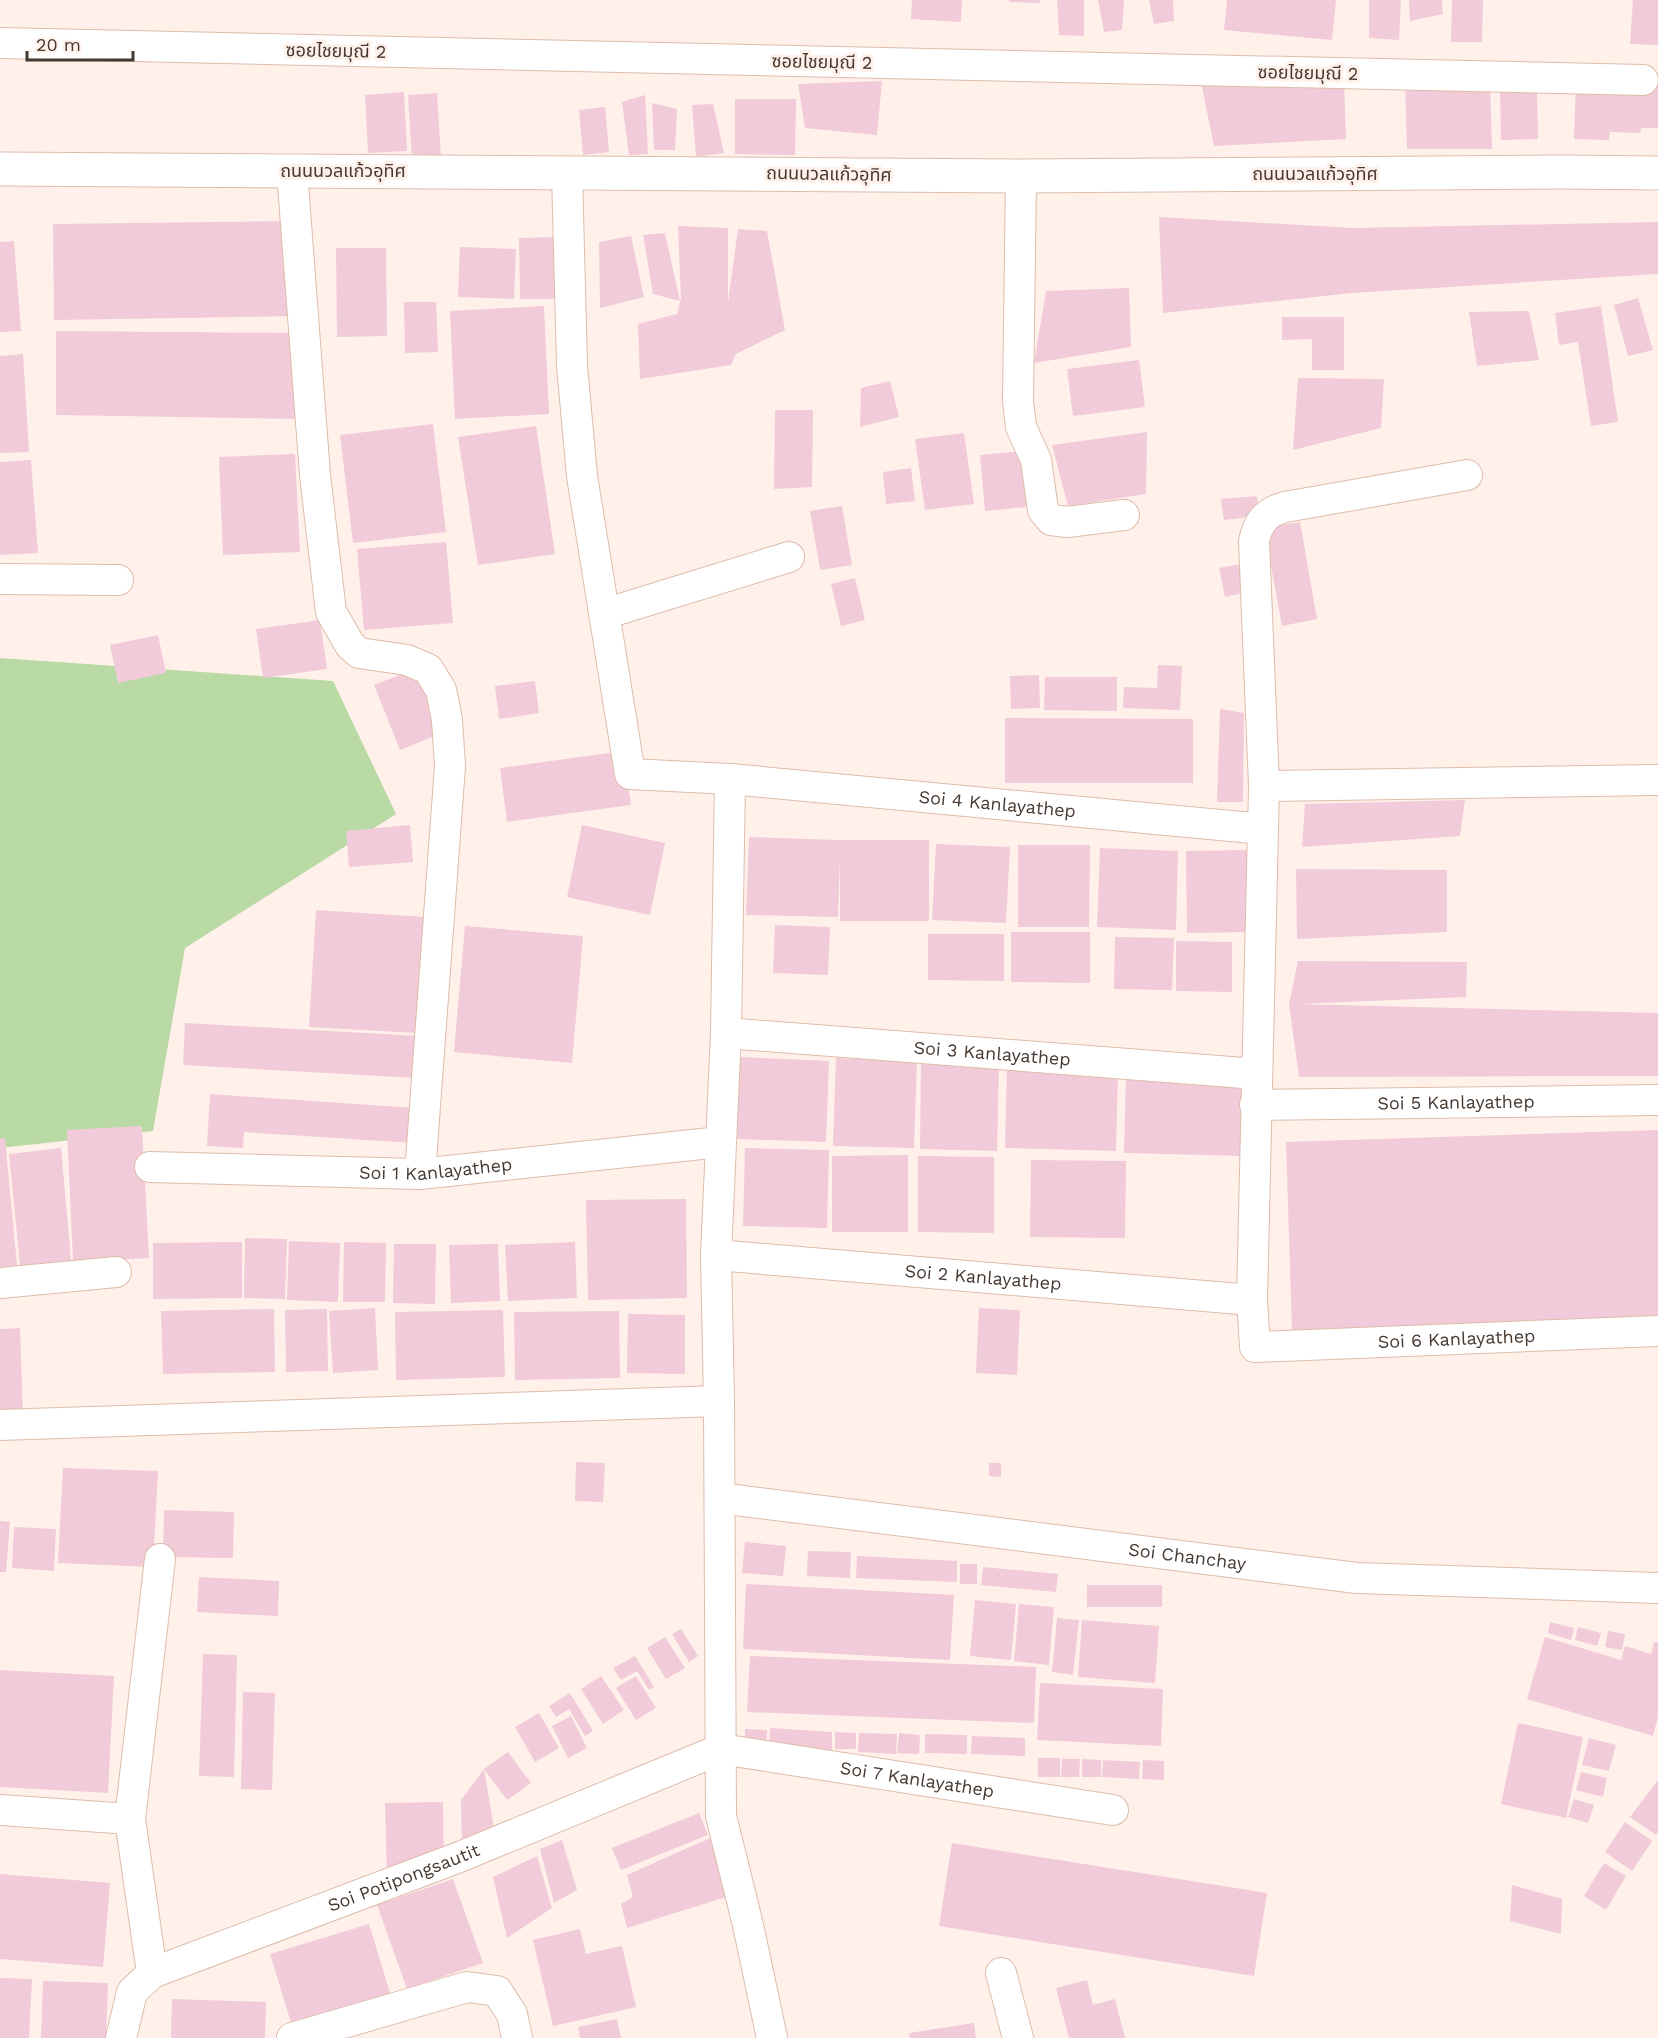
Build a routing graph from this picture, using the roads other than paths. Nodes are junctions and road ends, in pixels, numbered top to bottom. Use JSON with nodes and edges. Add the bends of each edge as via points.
{"nodes":[{"id":1,"x":0,"y":43,"type":"edge"},
{"id":2,"x":1643,"y":80,"type":"dead end"},
{"id":3,"x":0,"y":169,"type":"edge"},
{"id":4,"x":292,"y":171,"type":"junction"},
{"id":5,"x":567,"y":172,"type":"junction"},
{"id":6,"x":1658,"y":173,"type":"edge"},
{"id":7,"x":1021,"y":176,"type":"junction"},
{"id":8,"x":1467,"y":475,"type":"dead end"},
{"id":9,"x":1124,"y":515,"type":"dead end"},
{"id":10,"x":789,"y":557,"type":"dead end"},
{"id":11,"x":0,"y":579,"type":"edge"},
{"id":12,"x":118,"y":580,"type":"dead end"},
{"id":13,"x":604,"y":614,"type":"junction"},
{"id":14,"x":730,"y":779,"type":"junction"},
{"id":15,"x":1658,"y":780,"type":"edge"},
{"id":16,"x":1264,"y":786,"type":"junction"},
{"id":17,"x":1263,"y":829,"type":"junction"},
{"id":18,"x":726,"y":1033,"type":"junction"},
{"id":19,"x":1257,"y":1074,"type":"junction"},
{"id":20,"x":1658,"y":1100,"type":"edge"},
{"id":21,"x":1256,"y":1105,"type":"junction"},
{"id":22,"x":720,"y":1142,"type":"junction"},
{"id":23,"x":150,"y":1167,"type":"dead end"},
{"id":24,"x":420,"y":1174,"type":"junction"},
{"id":25,"x":716,"y":1256,"type":"junction"},
{"id":26,"x":116,"y":1272,"type":"dead end"},
{"id":27,"x":0,"y":1283,"type":"edge"},
{"id":28,"x":1252,"y":1300,"type":"junction"},
{"id":29,"x":1658,"y":1331,"type":"edge"},
{"id":30,"x":719,"y":1401,"type":"junction"},
{"id":31,"x":0,"y":1425,"type":"edge"},
{"id":32,"x":720,"y":1498,"type":"junction"},
{"id":33,"x":160,"y":1559,"type":"dead end"},
{"id":34,"x":1658,"y":1588,"type":"edge"},
{"id":35,"x":722,"y":1749,"type":"junction"},
{"id":36,"x":0,"y":1810,"type":"edge"},
{"id":37,"x":1113,"y":1810,"type":"dead end"},
{"id":38,"x":130,"y":1819,"type":"junction"},
{"id":39,"x":152,"y":1973,"type":"junction"},
{"id":40,"x":1001,"y":1973,"type":"dead end"},
{"id":41,"x":121,"y":2038,"type":"edge"},
{"id":42,"x":292,"y":2038,"type":"edge"},
{"id":43,"x":517,"y":2038,"type":"edge"},
{"id":44,"x":772,"y":2038,"type":"edge"},
{"id":45,"x":1018,"y":2038,"type":"edge"}],
"edges":[{"from":1,"to":2,"type":"street","name":"ซอยไชยมุณี 2"},
{"from":3,"to":4,"type":"street","name":"ถนนนวลแก้วอุทิศ"},
{"from":4,"to":5,"type":"street","name":"ถนนนวลแก้วอุทิศ"},
{"from":4,"to":24,"type":"street","via":[[315,475],[331,612],[359,653],[407,660],[428,669],[441,690],[447,720],[450,766]]},
{"from":5,"to":7,"type":"street","name":"ถนนนวลแก้วอุทิศ"},
{"from":5,"to":13,"type":"street","via":[[572,366],[582,476]]},
{"from":6,"to":7,"type":"street","name":"ถนนนวลแก้วอุทิศ"},
{"from":7,"to":9,"type":"street","via":[[1018,401],[1021,427],[1036,460],[1043,510],[1051,520],[1067,522]]},
{"from":8,"to":16,"type":"street","via":[[1285,507],[1257,527],[1254,541]]},
{"from":10,"to":13,"type":"street"},
{"from":11,"to":12,"type":"street"},
{"from":13,"to":14,"type":"street","name":"Soi 4 Kanlayathep","via":[[630,774]]},
{"from":14,"to":17,"type":"street","name":"Soi 4 Kanlayathep"},
{"from":14,"to":18,"type":"street"},
{"from":15,"to":16,"type":"street"},
{"from":16,"to":17,"type":"street"},
{"from":17,"to":19,"type":"street"},
{"from":18,"to":19,"type":"street","name":"Soi 3 Kanlayathep"},
{"from":18,"to":22,"type":"street"},
{"from":19,"to":21,"type":"street"},
{"from":20,"to":21,"type":"street","name":"Soi 5 Kanlayathep"},
{"from":21,"to":28,"type":"street"},
{"from":22,"to":24,"type":"street","name":"Soi 1 Kanlayathep"},
{"from":22,"to":25,"type":"street"},
{"from":23,"to":24,"type":"street","name":"Soi 1 Kanlayathep"},
{"from":25,"to":28,"type":"street","name":"Soi 2 Kanlayathep"},
{"from":25,"to":30,"type":"street"},
{"from":26,"to":27,"type":"street"},
{"from":28,"to":29,"type":"street","name":"Soi 6 Kanlayathep","via":[[1255,1347]]},
{"from":30,"to":31,"type":"street"},
{"from":30,"to":32,"type":"street"},
{"from":32,"to":34,"type":"street","name":"Soi Chanchay","via":[[1357,1578]]},
{"from":32,"to":35,"type":"street"},
{"from":33,"to":38,"type":"street"},
{"from":35,"to":37,"type":"street","name":"Soi 7 Kanlayathep"},
{"from":35,"to":39,"type":"street","name":"Soi Potipongsautit","via":[[457,1858]]},
{"from":35,"to":44,"type":"street","via":[[722,1816]]},
{"from":36,"to":38,"type":"street"},
{"from":38,"to":39,"type":"street"},
{"from":39,"to":41,"type":"street","name":"Soi Potipongsautit","via":[[132,1992]]},
{"from":40,"to":45,"type":"street"},
{"from":42,"to":43,"type":"street","via":[[466,1987],[497,1991],[512,2014]]}]}
